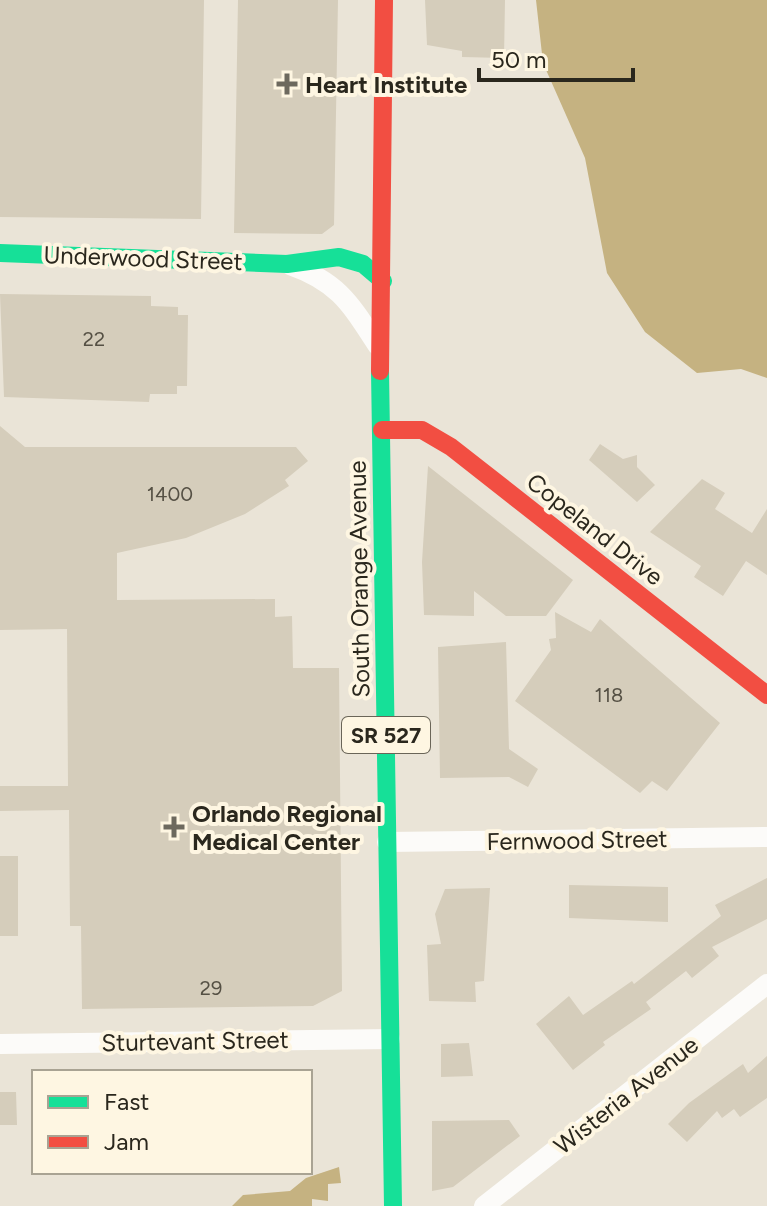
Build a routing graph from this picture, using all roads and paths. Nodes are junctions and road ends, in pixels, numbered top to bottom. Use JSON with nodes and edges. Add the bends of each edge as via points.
{"nodes":[{"id":1,"x":384,"y":0,"type":"edge"},
{"id":2,"x":0,"y":253,"type":"edge"},
{"id":3,"x":287,"y":264,"type":"junction"},
{"id":4,"x":383,"y":281,"type":"junction"},
{"id":5,"x":380,"y":350,"type":"junction"},
{"id":6,"x":382,"y":430,"type":"junction"},
{"id":7,"x":767,"y":695,"type":"edge"},
{"id":8,"x":767,"y":837,"type":"edge"},
{"id":9,"x":387,"y":842,"type":"junction"},
{"id":10,"x":767,"y":984,"type":"edge"},
{"id":11,"x":390,"y":1039,"type":"junction"},
{"id":12,"x":0,"y":1044,"type":"edge"},
{"id":13,"x":393,"y":1206,"type":"edge"},
{"id":14,"x":484,"y":1206,"type":"edge"}],
"edges":[{"from":1,"to":4,"type":"main road","name":"South Orange Avenue","number":"SR 527"},
{"from":2,"to":3,"type":"main road","name":"Underwood Street"},
{"from":3,"to":4,"type":"main road","name":"Underwood Street","via":[[339,257],[363,264]]},
{"from":3,"to":5,"type":"street","name":"Underwood Street","via":[[314,273],[339,290]]},
{"from":4,"to":5,"type":"main road","name":"South Orange Avenue","number":"SR 527"},
{"from":5,"to":6,"type":"main road","name":"South Orange Avenue","number":"SR 527"},
{"from":6,"to":7,"type":"main road","name":"Copeland Drive","via":[[422,430],[451,447]]},
{"from":6,"to":9,"type":"main road","name":"South Orange Avenue","number":"SR 527"},
{"from":8,"to":9,"type":"street","name":"Fernwood Street"},
{"from":9,"to":11,"type":"main road","name":"South Orange Avenue","number":"SR 527"},
{"from":10,"to":14,"type":"street","name":"Wisteria Avenue"},
{"from":11,"to":12,"type":"street","name":"Sturtevant Street"},
{"from":11,"to":13,"type":"main road","name":"South Orange Avenue","number":"SR 527"}]}
